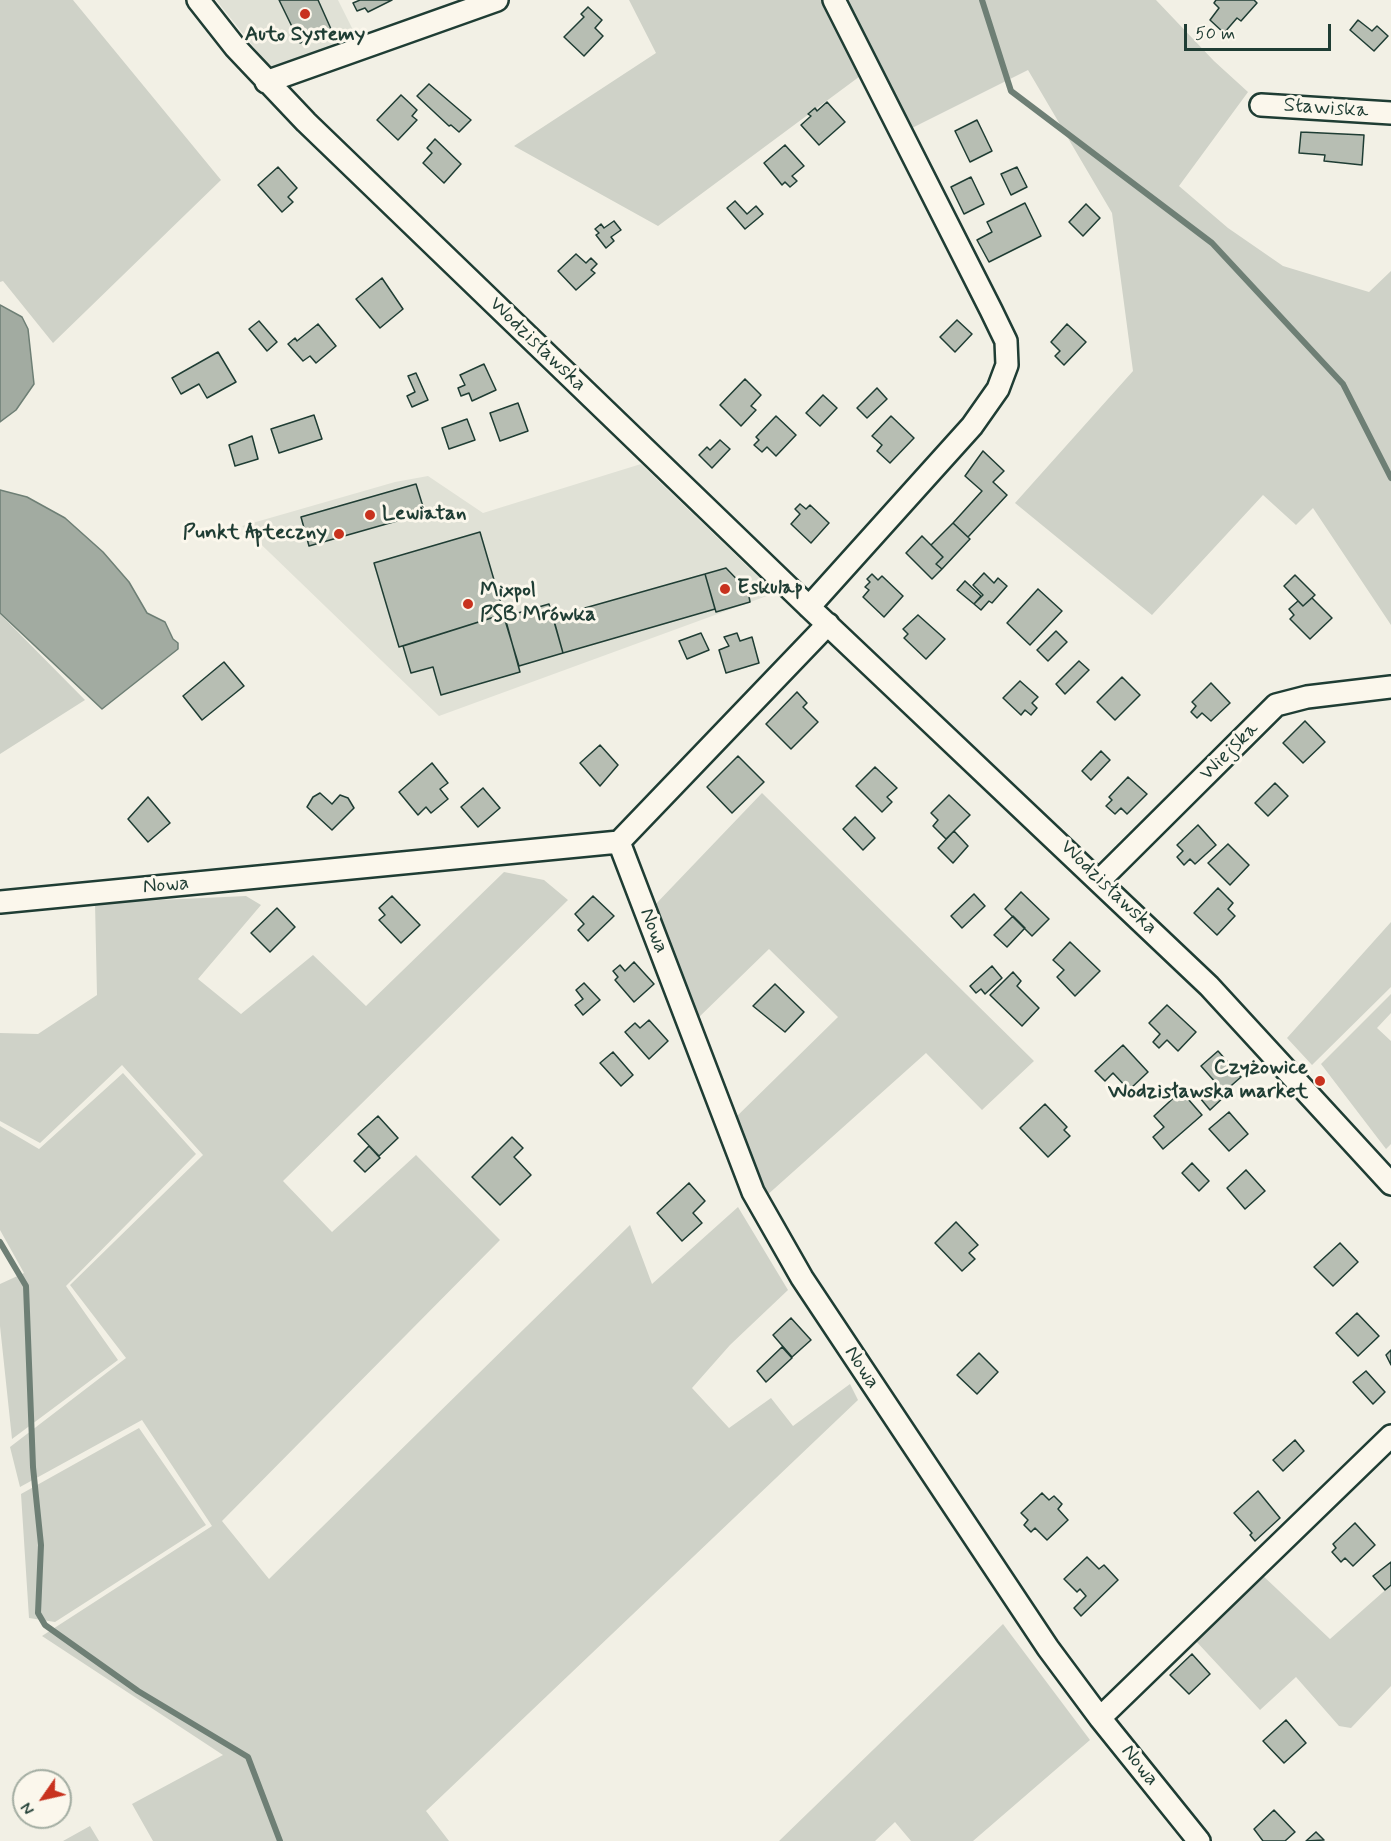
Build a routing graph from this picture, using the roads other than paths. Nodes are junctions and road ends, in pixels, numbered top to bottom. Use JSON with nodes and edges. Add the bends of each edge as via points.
{"nodes":[{"id":1,"x":497,"y":0,"type":"edge"},
{"id":2,"x":834,"y":0,"type":"edge"},
{"id":3,"x":201,"y":1,"type":"edge"},
{"id":4,"x":266,"y":82,"type":"junction"},
{"id":5,"x":1261,"y":105,"type":"dead end"},
{"id":6,"x":1391,"y":113,"type":"edge"},
{"id":7,"x":809,"y":607,"type":"junction"},
{"id":8,"x":828,"y":624,"type":"junction"},
{"id":9,"x":1391,"y":687,"type":"edge"},
{"id":10,"x":619,"y":842,"type":"junction"},
{"id":11,"x":1100,"y":880,"type":"junction"},
{"id":12,"x":0,"y":902,"type":"edge"},
{"id":13,"x":1389,"y":1177,"type":"edge"},
{"id":14,"x":1391,"y":1436,"type":"edge"},
{"id":15,"x":1100,"y":1718,"type":"junction"},
{"id":16,"x":1200,"y":1841,"type":"edge"}],
"edges":[{"from":1,"to":4,"type":"street"},
{"from":2,"to":7,"type":"street","via":[[1006,341],[1006,365],[998,389],[972,426]]},
{"from":3,"to":4,"type":"street","name":"Wodzisławska"},
{"from":4,"to":7,"type":"street","name":"Wodzisławska"},
{"from":5,"to":6,"type":"street","name":"Stawiska"},
{"from":7,"to":8,"type":"street","name":"Wodzisławska"},
{"from":8,"to":10,"type":"street"},
{"from":8,"to":11,"type":"street","name":"Wodzisławska"},
{"from":9,"to":11,"type":"street","name":"Wiejska","via":[[1307,697],[1276,705]]},
{"from":10,"to":12,"type":"street","name":"Nowa"},
{"from":10,"to":15,"type":"street","name":"Nowa","via":[[753,1192],[802,1278],[1048,1648]]},
{"from":11,"to":13,"type":"street","name":"Wodzisławska","via":[[1209,986]]},
{"from":14,"to":15,"type":"street"},
{"from":15,"to":16,"type":"street","name":"Nowa"}]}
